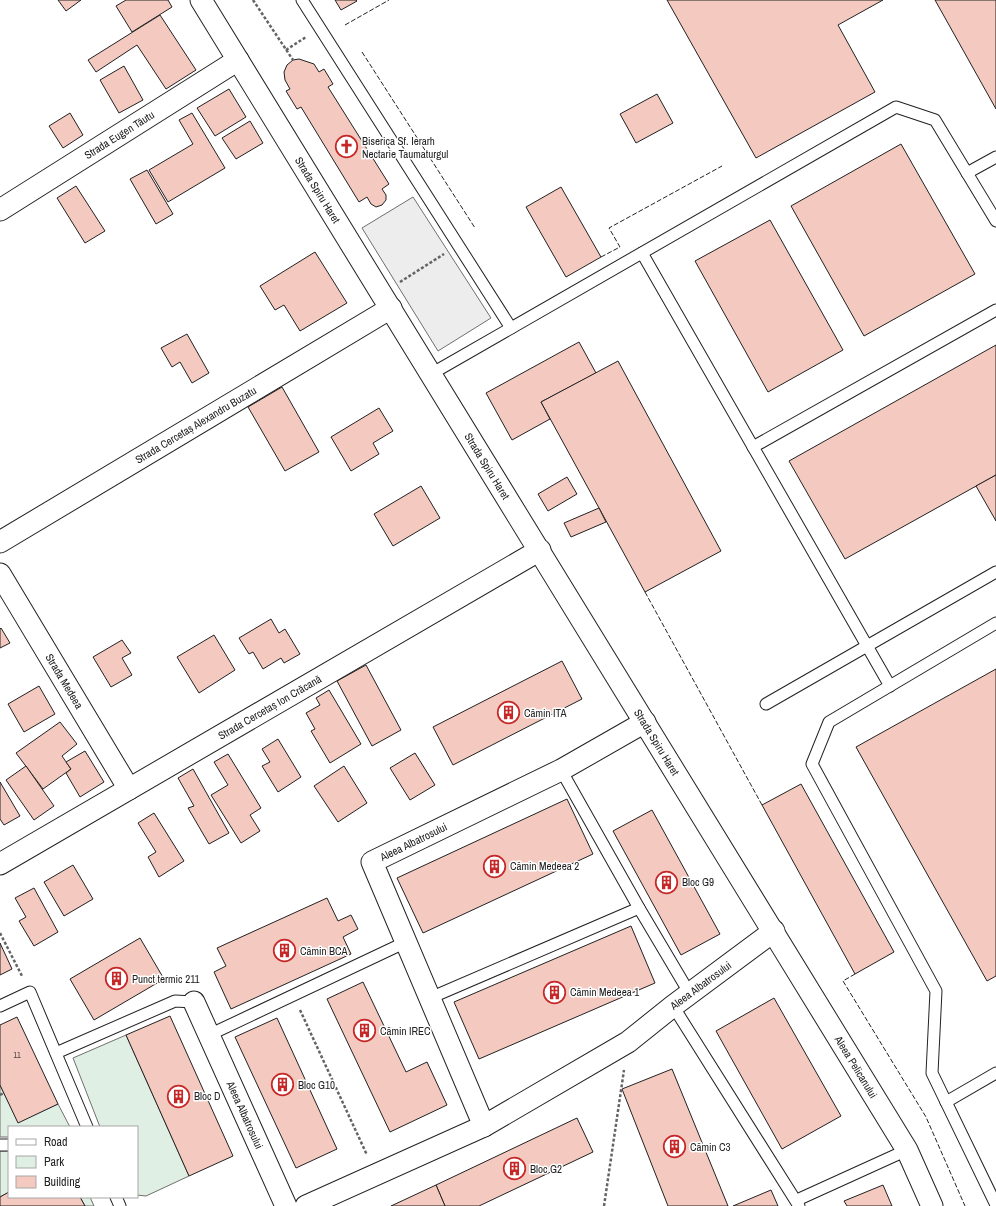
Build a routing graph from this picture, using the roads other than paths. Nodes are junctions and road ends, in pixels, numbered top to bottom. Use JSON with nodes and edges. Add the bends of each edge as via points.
{"nodes":[{"id":1,"x":201,"y":0,"type":"edge"},
{"id":2,"x":302,"y":0,"type":"edge"},
{"id":3,"x":238,"y":60,"type":"junction"},
{"id":4,"x":996,"y":157,"type":"edge"},
{"id":5,"x":967,"y":173,"type":"junction"},
{"id":6,"x":0,"y":210,"type":"edge"},
{"id":7,"x":996,"y":221,"type":"edge"},
{"id":8,"x":642,"y":253,"type":"junction"},
{"id":9,"x":386,"y":300,"type":"junction"},
{"id":10,"x":996,"y":310,"type":"edge"},
{"id":11,"x":511,"y":328,"type":"junction"},
{"id":12,"x":431,"y":374,"type":"junction"},
{"id":13,"x":753,"y":448,"type":"junction"},
{"id":14,"x":0,"y":542,"type":"edge"},
{"id":15,"x":540,"y":550,"type":"junction"},
{"id":16,"x":996,"y":572,"type":"edge"},
{"id":17,"x":0,"y":574,"type":"edge"},
{"id":18,"x":996,"y":623,"type":"edge"},
{"id":19,"x":867,"y":646,"type":"junction"},
{"id":20,"x":890,"y":686,"type":"junction"},
{"id":21,"x":766,"y":704,"type":"dead end"},
{"id":22,"x":645,"y":722,"type":"junction"},
{"id":23,"x":561,"y":770,"type":"junction"},
{"id":24,"x":129,"y":789,"type":"junction"},
{"id":25,"x":0,"y":864,"type":"edge"},
{"id":26,"x":639,"y":908,"type":"junction"},
{"id":27,"x":774,"y":931,"type":"junction"},
{"id":28,"x":406,"y":942,"type":"junction"},
{"id":29,"x":690,"y":994,"type":"junction"},
{"id":30,"x":430,"y":998,"type":"junction"},
{"id":31,"x":194,"y":1002,"type":"joint"},
{"id":32,"x":0,"y":1006,"type":"edge"},
{"id":33,"x":673,"y":1006,"type":"junction"},
{"id":34,"x":209,"y":1035,"type":"junction"},
{"id":35,"x":56,"y":1053,"type":"junction"},
{"id":36,"x":996,"y":1073,"type":"edge"},
{"id":37,"x":946,"y":1102,"type":"junction"},
{"id":38,"x":87,"y":1126,"type":"edge"},
{"id":39,"x":484,"y":1126,"type":"junction"},
{"id":40,"x":907,"y":1150,"type":"junction"},
{"id":41,"x":798,"y":1203,"type":"edge"},
{"id":42,"x":996,"y":1205,"type":"edge"},
{"id":43,"x":286,"y":1206,"type":"edge"},
{"id":44,"x":306,"y":1206,"type":"edge"},
{"id":45,"x":932,"y":1206,"type":"edge"}],
"edges":[{"from":1,"to":3,"type":"street","name":"Strada Spiru Haret"},
{"from":2,"to":11,"type":"lane"},
{"from":3,"to":6,"type":"street","name":"Strada Eugen Tăutu"},
{"from":3,"to":9,"type":"street","name":"Strada Spiru Haret"},
{"from":4,"to":5,"type":"lane"},
{"from":5,"to":7,"type":"lane"},
{"from":5,"to":8,"type":"lane","via":[[935,120],[896,107]]},
{"from":8,"to":11,"type":"lane"},
{"from":8,"to":13,"type":"lane"},
{"from":9,"to":12,"type":"street","name":"Strada Spiru Haret"},
{"from":9,"to":14,"type":"street","name":"Strada Cercetaș Alexandru Buzatu"},
{"from":10,"to":13,"type":"lane"},
{"from":11,"to":12,"type":"lane"},
{"from":12,"to":15,"type":"street","name":"Strada Spiru Haret"},
{"from":13,"to":19,"type":"lane"},
{"from":15,"to":22,"type":"street","name":"Strada Spiru Haret"},
{"from":15,"to":24,"type":"street","name":"Strada Cercetaș Ion Crăcană"},
{"from":16,"to":19,"type":"lane"},
{"from":17,"to":24,"type":"street","name":"Strada Medeea"},
{"from":18,"to":20,"type":"lane"},
{"from":19,"to":20,"type":"lane"},
{"from":19,"to":21,"type":"lane"},
{"from":20,"to":37,"type":"lane","via":[[829,722],[812,764],[936,991],[932,1073]]},
{"from":22,"to":23,"type":"street","name":"Aleea Albatrosului"},
{"from":22,"to":27,"type":"street","name":"Strada Spiru Haret"},
{"from":23,"to":26,"type":"lane"},
{"from":23,"to":28,"type":"street","name":"Aleea Albatrosului","via":[[372,862]]},
{"from":24,"to":25,"type":"street","name":"Strada Cercetaș Ion Crăcană"},
{"from":26,"to":29,"type":"lane"},
{"from":26,"to":30,"type":"lane"},
{"from":27,"to":29,"type":"street","name":"Aleea Albatrosului"},
{"from":27,"to":40,"type":"street","name":"Aleea Pelicanului"},
{"from":28,"to":30,"type":"street","name":"Aleea Albatrosului"},
{"from":28,"to":34,"type":"lane"},
{"from":29,"to":33,"type":"street","name":"Aleea Albatrosului"},
{"from":30,"to":39,"type":"street","name":"Aleea Albatrosului"},
{"from":31,"to":34,"type":"street","name":"Aleea Albatrosului"},
{"from":31,"to":35,"type":"lane","via":[[175,1000]]},
{"from":32,"to":35,"type":"lane","via":[[30,992]]},
{"from":33,"to":39,"type":"street","name":"Aleea Albatrosului","via":[[628,1042]]},
{"from":33,"to":41,"type":"lane"},
{"from":34,"to":43,"type":"street","name":"Aleea Albatrosului"},
{"from":35,"to":38,"type":"lane"},
{"from":36,"to":37,"type":"lane"},
{"from":37,"to":42,"type":"lane"},
{"from":39,"to":44,"type":"street","name":"Aleea Albatrosului"},
{"from":40,"to":41,"type":"lane"},
{"from":40,"to":45,"type":"street","name":"Aleea Pelicanului"}]}
